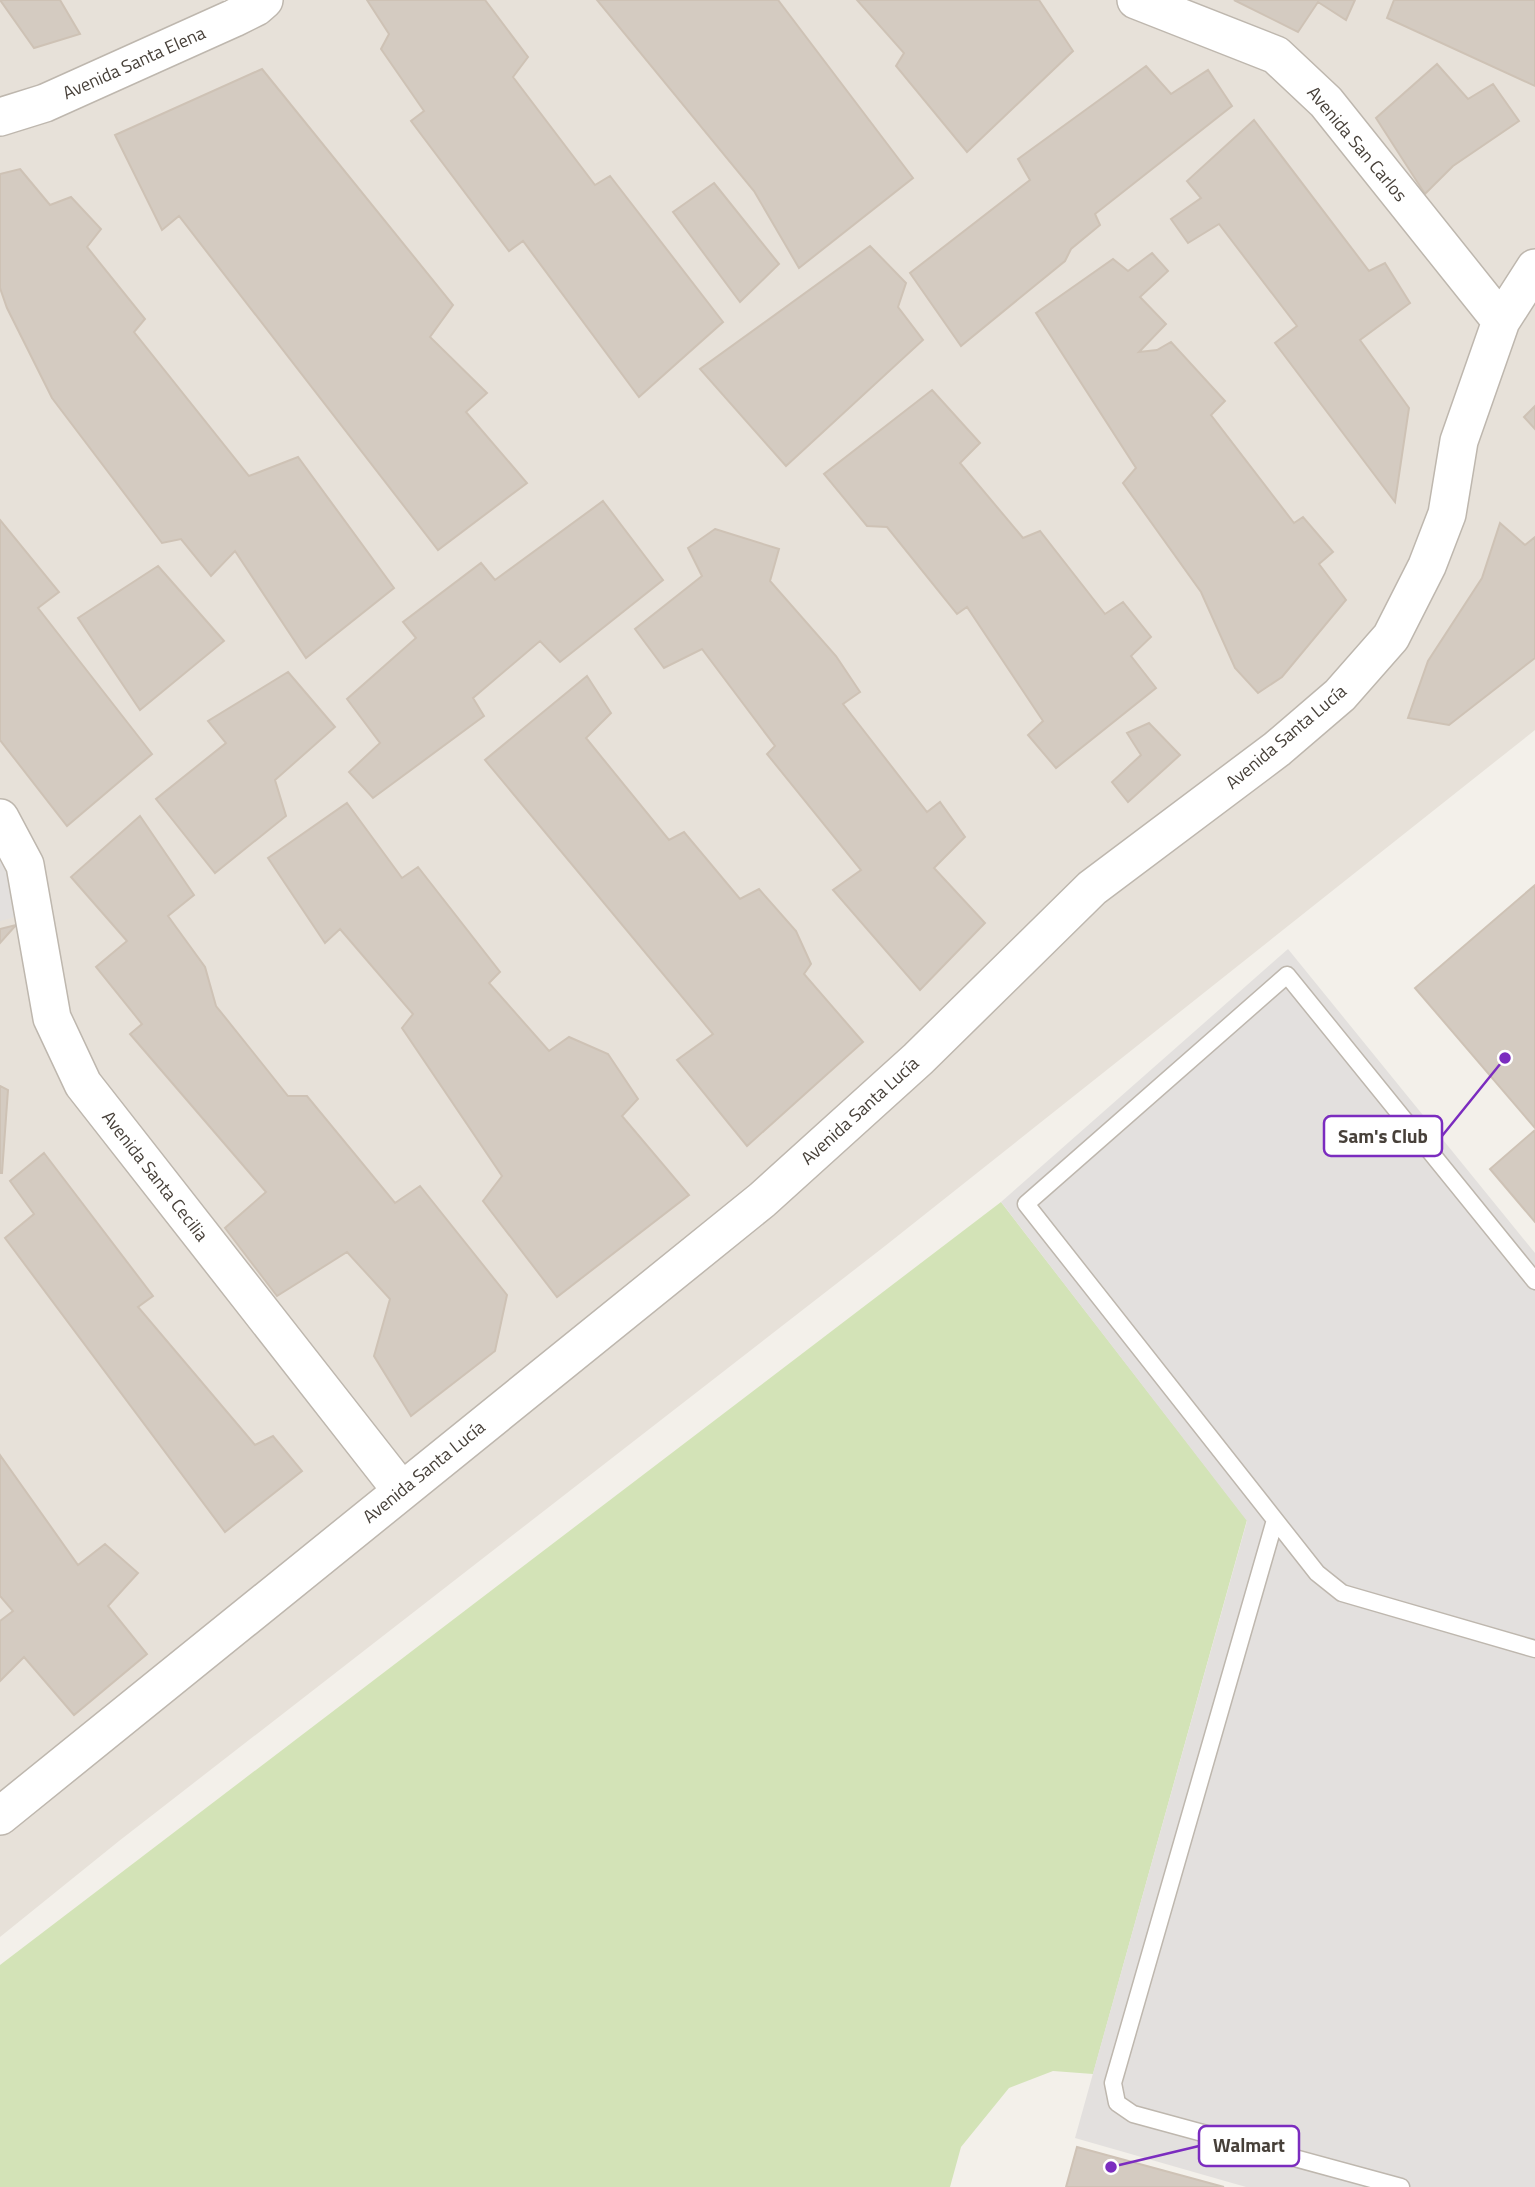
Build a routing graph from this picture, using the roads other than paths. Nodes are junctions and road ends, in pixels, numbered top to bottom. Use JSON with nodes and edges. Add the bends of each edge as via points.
{"nodes":[{"id":1,"x":264,"y":0,"type":"edge"},
{"id":2,"x":1136,"y":0,"type":"edge"},
{"id":3,"x":0,"y":117,"type":"edge"},
{"id":4,"x":1535,"y":268,"type":"edge"},
{"id":5,"x":1501,"y":321,"type":"junction"},
{"id":6,"x":0,"y":818,"type":"edge"},
{"id":7,"x":1535,"y":1281,"type":"edge"},
{"id":8,"x":401,"y":1490,"type":"junction"},
{"id":9,"x":1275,"y":1520,"type":"junction"},
{"id":10,"x":1535,"y":1649,"type":"edge"},
{"id":11,"x":0,"y":1816,"type":"edge"},
{"id":12,"x":1401,"y":2187,"type":"edge"}],
"edges":[{"from":1,"to":3,"type":"street","name":"Avenida Santa Elena","via":[[256,8],[45,103]]},
{"from":2,"to":5,"type":"street","name":"Avenida San Carlos","via":[[1276,55],[1326,102]]},
{"from":4,"to":5,"type":"street","name":"Avenida Santa Lucía"},
{"from":5,"to":8,"type":"street","name":"Avenida Santa Lucía","via":[[1459,441],[1447,514],[1427,566],[1391,637],[1340,695],[1277,749],[1092,888],[918,1059],[762,1200]]},
{"from":6,"to":8,"type":"street","name":"Avenida Santa Cecilia","via":[[25,865],[52,1018],[83,1084]]},
{"from":7,"to":9,"type":"lane","via":[[1287,975],[1026,1204]]},
{"from":8,"to":11,"type":"street","name":"Avenida Santa Lucía"},
{"from":9,"to":10,"type":"lane","via":[[1317,1573],[1342,1593]]},
{"from":9,"to":12,"type":"lane","via":[[1112,2083],[1117,2103],[1133,2114]]}]}
